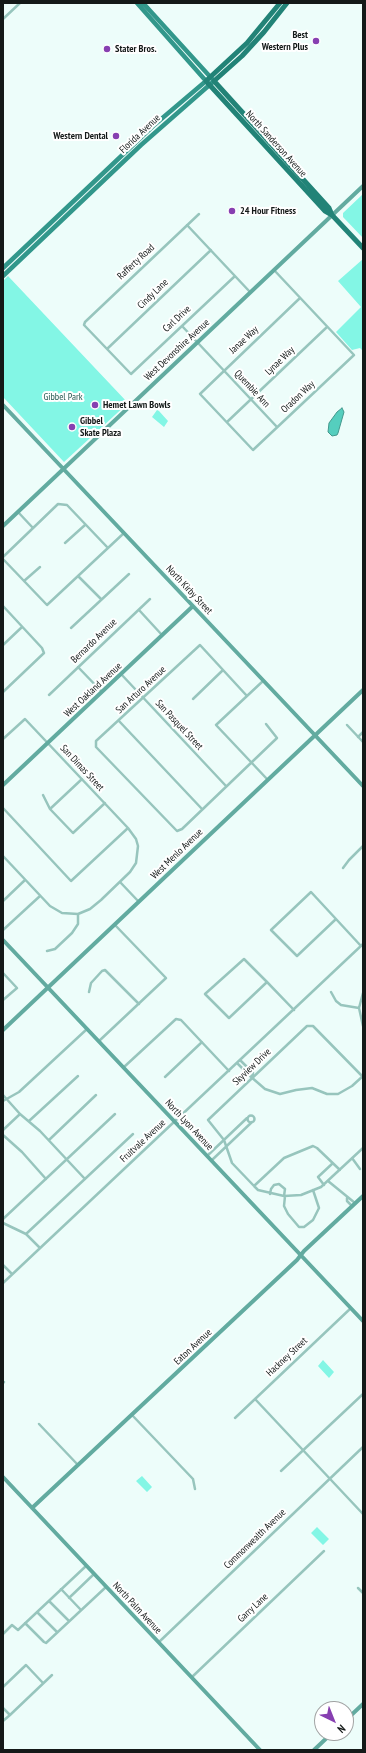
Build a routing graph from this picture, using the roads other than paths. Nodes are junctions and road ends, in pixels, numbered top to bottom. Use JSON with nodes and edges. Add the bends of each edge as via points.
{"nodes":[{"id":1,"x":20,"y":3,"type":"edge"},
{"id":2,"x":138,"y":3,"type":"edge"},
{"id":3,"x":143,"y":3,"type":"edge"},
{"id":4,"x":280,"y":3,"type":"edge"},
{"id":5,"x":284,"y":3,"type":"edge"},
{"id":6,"x":287,"y":3,"type":"edge"},
{"id":7,"x":280,"y":12,"type":"junction"},
{"id":8,"x":3,"y":19,"type":"edge"},
{"id":9,"x":160,"y":21,"type":"junction"},
{"id":10,"x":159,"y":27,"type":"junction"},
{"id":11,"x":180,"y":44,"type":"junction"},
{"id":12,"x":210,"y":81,"type":"junction"},
{"id":13,"x":238,"y":116,"type":"junction"},
{"id":14,"x":243,"y":121,"type":"junction"},
{"id":15,"x":256,"y":127,"type":"junction"},
{"id":16,"x":363,"y":186,"type":"edge"},
{"id":17,"x":199,"y":214,"type":"dead end"},
{"id":18,"x":332,"y":215,"type":"junction"},
{"id":19,"x":187,"y":225,"type":"junction"},
{"id":20,"x":44,"y":229,"type":"junction"},
{"id":21,"x":363,"y":248,"type":"edge"},
{"id":22,"x":30,"y":250,"type":"junction"},
{"id":23,"x":211,"y":250,"type":"junction"},
{"id":24,"x":19,"y":253,"type":"junction"},
{"id":25,"x":3,"y":268,"type":"edge"},
{"id":26,"x":274,"y":269,"type":"junction"},
{"id":27,"x":9,"y":270,"type":"junction"},
{"id":28,"x":3,"y":276,"type":"edge"},
{"id":29,"x":235,"y":276,"type":"junction"},
{"id":30,"x":250,"y":292,"type":"junction"},
{"id":31,"x":300,"y":298,"type":"junction"},
{"id":32,"x":182,"y":326,"type":"junction"},
{"id":33,"x":328,"y":327,"type":"junction"},
{"id":34,"x":197,"y":342,"type":"junction"},
{"id":35,"x":107,"y":349,"type":"junction"},
{"id":36,"x":224,"y":371,"type":"junction"},
{"id":37,"x":251,"y":400,"type":"junction"},
{"id":38,"x":3,"y":405,"type":"edge"},
{"id":39,"x":227,"y":422,"type":"junction"},
{"id":40,"x":277,"y":427,"type":"junction"},
{"id":41,"x":64,"y":469,"type":"junction"},
{"id":42,"x":18,"y":512,"type":"junction"},
{"id":43,"x":85,"y":525,"type":"junction"},
{"id":44,"x":3,"y":526,"type":"edge"},
{"id":45,"x":33,"y":528,"type":"junction"},
{"id":46,"x":124,"y":533,"type":"junction"},
{"id":47,"x":65,"y":543,"type":"dead end"},
{"id":48,"x":108,"y":548,"type":"junction"},
{"id":49,"x":3,"y":558,"type":"edge"},
{"id":50,"x":40,"y":567,"type":"dead end"},
{"id":51,"x":128,"y":574,"type":"dead end"},
{"id":52,"x":78,"y":576,"type":"junction"},
{"id":53,"x":24,"y":581,"type":"junction"},
{"id":54,"x":101,"y":599,"type":"junction"},
{"id":55,"x":150,"y":599,"type":"dead end"},
{"id":56,"x":3,"y":606,"type":"edge"},
{"id":57,"x":193,"y":606,"type":"junction"},
{"id":58,"x":139,"y":610,"type":"junction"},
{"id":59,"x":22,"y":627,"type":"junction"},
{"id":60,"x":70,"y":628,"type":"dead end"},
{"id":61,"x":162,"y":635,"type":"junction"},
{"id":62,"x":3,"y":645,"type":"edge"},
{"id":63,"x":78,"y":667,"type":"junction"},
{"id":64,"x":223,"y":670,"type":"junction"},
{"id":65,"x":121,"y":674,"type":"junction"},
{"id":66,"x":263,"y":680,"type":"junction"},
{"id":67,"x":363,"y":690,"type":"edge"},
{"id":68,"x":3,"y":692,"type":"edge"},
{"id":69,"x":102,"y":692,"type":"junction"},
{"id":70,"x":49,"y":695,"type":"dead end"},
{"id":71,"x":247,"y":696,"type":"junction"},
{"id":72,"x":144,"y":698,"type":"junction"},
{"id":73,"x":193,"y":699,"type":"dead end"},
{"id":74,"x":119,"y":721,"type":"junction"},
{"id":75,"x":266,"y":724,"type":"dead end"},
{"id":76,"x":347,"y":725,"type":"dead end"},
{"id":77,"x":363,"y":732,"type":"edge"},
{"id":78,"x":315,"y":735,"type":"junction"},
{"id":79,"x":358,"y":737,"type":"junction"},
{"id":80,"x":3,"y":739,"type":"edge"},
{"id":81,"x":363,"y":742,"type":"edge"},
{"id":82,"x":48,"y":743,"type":"junction"},
{"id":83,"x":252,"y":762,"type":"junction"},
{"id":84,"x":82,"y":779,"type":"junction"},
{"id":85,"x":268,"y":779,"type":"junction"},
{"id":86,"x":3,"y":786,"type":"edge"},
{"id":87,"x":226,"y":786,"type":"junction"},
{"id":88,"x":363,"y":786,"type":"edge"},
{"id":89,"x":43,"y":795,"type":"dead end"},
{"id":90,"x":105,"y":804,"type":"junction"},
{"id":91,"x":3,"y":808,"type":"edge"},
{"id":92,"x":50,"y":809,"type":"junction"},
{"id":93,"x":202,"y":809,"type":"junction"},
{"id":94,"x":128,"y":828,"type":"junction"},
{"id":95,"x":363,"y":846,"type":"edge"},
{"id":96,"x":3,"y":856,"type":"edge"},
{"id":97,"x":343,"y":868,"type":"dead end"},
{"id":98,"x":25,"y":880,"type":"junction"},
{"id":99,"x":120,"y":882,"type":"junction"},
{"id":100,"x":40,"y":896,"type":"junction"},
{"id":101,"x":3,"y":901,"type":"edge"},
{"id":102,"x":139,"y":902,"type":"junction"},
{"id":103,"x":78,"y":914,"type":"junction"},
{"id":104,"x":336,"y":919,"type":"junction"},
{"id":105,"x":115,"y":925,"type":"junction"},
{"id":106,"x":3,"y":930,"type":"edge"},
{"id":107,"x":3,"y":940,"type":"edge"},
{"id":108,"x":362,"y":945,"type":"edge"},
{"id":109,"x":47,"y":951,"type":"dead end"},
{"id":110,"x":3,"y":973,"type":"edge"},
{"id":111,"x":267,"y":982,"type":"junction"},
{"id":112,"x":48,"y":988,"type":"junction"},
{"id":113,"x":89,"y":992,"type":"dead end"},
{"id":114,"x":331,"y":992,"type":"dead end"},
{"id":115,"x":363,"y":993,"type":"edge"},
{"id":116,"x":3,"y":1000,"type":"edge"},
{"id":117,"x":139,"y":1004,"type":"junction"},
{"id":118,"x":359,"y":1008,"type":"junction"},
{"id":119,"x":294,"y":1010,"type":"junction"},
{"id":120,"x":363,"y":1026,"type":"edge"},
{"id":121,"x":87,"y":1028,"type":"junction"},
{"id":122,"x":3,"y":1030,"type":"edge"},
{"id":123,"x":99,"y":1041,"type":"junction"},
{"id":124,"x":202,"y":1042,"type":"junction"},
{"id":125,"x":240,"y":1060,"type":"junction"},
{"id":126,"x":238,"y":1063,"type":"junction"},
{"id":127,"x":124,"y":1067,"type":"junction"},
{"id":128,"x":229,"y":1071,"type":"junction"},
{"id":129,"x":78,"y":1076,"type":"dead end"},
{"id":130,"x":165,"y":1076,"type":"dead end"},
{"id":131,"x":252,"y":1077,"type":"junction"},
{"id":132,"x":363,"y":1077,"type":"edge"},
{"id":133,"x":3,"y":1095,"type":"edge"},
{"id":134,"x":96,"y":1095,"type":"dead end"},
{"id":135,"x":7,"y":1099,"type":"junction"},
{"id":136,"x":3,"y":1101,"type":"edge"},
{"id":137,"x":20,"y":1114,"type":"junction"},
{"id":138,"x":114,"y":1114,"type":"dead end"},
{"id":139,"x":247,"y":1118,"type":"junction"},
{"id":140,"x":29,"y":1121,"type":"junction"},
{"id":141,"x":175,"y":1122,"type":"junction"},
{"id":142,"x":252,"y":1122,"type":"junction"},
{"id":143,"x":3,"y":1130,"type":"edge"},
{"id":144,"x":133,"y":1134,"type":"dead end"},
{"id":145,"x":3,"y":1135,"type":"edge"},
{"id":146,"x":48,"y":1140,"type":"junction"},
{"id":147,"x":224,"y":1140,"type":"junction"},
{"id":148,"x":227,"y":1146,"type":"junction"},
{"id":149,"x":217,"y":1147,"type":"junction"},
{"id":150,"x":363,"y":1148,"type":"edge"},
{"id":151,"x":221,"y":1152,"type":"junction"},
{"id":152,"x":207,"y":1156,"type":"junction"},
{"id":153,"x":352,"y":1158,"type":"junction"},
{"id":154,"x":67,"y":1159,"type":"junction"},
{"id":155,"x":212,"y":1160,"type":"junction"},
{"id":156,"x":333,"y":1163,"type":"junction"},
{"id":157,"x":360,"y":1169,"type":"dead end"},
{"id":158,"x":340,"y":1170,"type":"junction"},
{"id":159,"x":46,"y":1179,"type":"junction"},
{"id":160,"x":85,"y":1179,"type":"junction"},
{"id":161,"x":328,"y":1181,"type":"junction"},
{"id":162,"x":324,"y":1185,"type":"junction"},
{"id":163,"x":254,"y":1186,"type":"junction"},
{"id":164,"x":313,"y":1190,"type":"junction"},
{"id":165,"x":270,"y":1194,"type":"junction"},
{"id":166,"x":284,"y":1196,"type":"junction"},
{"id":167,"x":363,"y":1196,"type":"edge"},
{"id":168,"x":353,"y":1205,"type":"junction"},
{"id":169,"x":3,"y":1219,"type":"edge"},
{"id":170,"x":3,"y":1223,"type":"edge"},
{"id":171,"x":26,"y":1234,"type":"junction"},
{"id":172,"x":40,"y":1248,"type":"junction"},
{"id":173,"x":301,"y":1255,"type":"junction"},
{"id":174,"x":3,"y":1265,"type":"edge"},
{"id":175,"x":12,"y":1274,"type":"junction"},
{"id":176,"x":3,"y":1283,"type":"edge"},
{"id":177,"x":351,"y":1308,"type":"junction"},
{"id":178,"x":363,"y":1321,"type":"edge"},
{"id":179,"x":363,"y":1394,"type":"edge"},
{"id":180,"x":255,"y":1399,"type":"junction"},
{"id":181,"x":132,"y":1415,"type":"junction"},
{"id":182,"x":235,"y":1418,"type":"dead end"},
{"id":183,"x":39,"y":1424,"type":"dead end"},
{"id":184,"x":363,"y":1447,"type":"edge"},
{"id":185,"x":303,"y":1450,"type":"junction"},
{"id":186,"x":78,"y":1465,"type":"junction"},
{"id":187,"x":281,"y":1471,"type":"dead end"},
{"id":188,"x":3,"y":1477,"type":"edge"},
{"id":189,"x":330,"y":1479,"type":"junction"},
{"id":190,"x":195,"y":1489,"type":"dead end"},
{"id":191,"x":32,"y":1508,"type":"junction"},
{"id":192,"x":363,"y":1514,"type":"edge"},
{"id":193,"x":324,"y":1552,"type":"dead end"},
{"id":194,"x":86,"y":1565,"type":"junction"},
{"id":195,"x":95,"y":1574,"type":"junction"},
{"id":196,"x":106,"y":1586,"type":"junction"},
{"id":197,"x":358,"y":1588,"type":"dead end"},
{"id":198,"x":61,"y":1589,"type":"junction"},
{"id":199,"x":363,"y":1593,"type":"edge"},
{"id":200,"x":69,"y":1598,"type":"junction"},
{"id":201,"x":49,"y":1600,"type":"junction"},
{"id":202,"x":81,"y":1610,"type":"junction"},
{"id":203,"x":37,"y":1612,"type":"junction"},
{"id":204,"x":69,"y":1621,"type":"junction"},
{"id":205,"x":26,"y":1623,"type":"junction"},
{"id":206,"x":57,"y":1632,"type":"junction"},
{"id":207,"x":3,"y":1633,"type":"edge"},
{"id":208,"x":159,"y":1642,"type":"junction"},
{"id":209,"x":52,"y":1675,"type":"dead end"},
{"id":210,"x":192,"y":1677,"type":"junction"},
{"id":211,"x":43,"y":1683,"type":"junction"},
{"id":212,"x":3,"y":1686,"type":"edge"},
{"id":213,"x":363,"y":1704,"type":"edge"},
{"id":214,"x":3,"y":1708,"type":"edge"},
{"id":215,"x":354,"y":1712,"type":"edge"},
{"id":216,"x":10,"y":1715,"type":"junction"},
{"id":217,"x":3,"y":1721,"type":"edge"},
{"id":218,"x":324,"y":1741,"type":"edge"},
{"id":219,"x":260,"y":1750,"type":"edge"},
{"id":220,"x":314,"y":1750,"type":"edge"}],
"edges":[{"from":1,"to":8,"type":"street"},
{"from":2,"to":9,"type":"main road","via":[[156,21]]},
{"from":2,"to":10,"type":"main road"},
{"from":3,"to":9,"type":"main road"},
{"from":4,"to":12,"type":"highway","name":"Florida Avenue","via":[[247,43]]},
{"from":5,"to":7,"type":"highway","via":[[278,10]]},
{"from":6,"to":7,"type":"highway","name":"Florida Avenue"},
{"from":7,"to":12,"type":"highway","name":"Florida Avenue","via":[[246,51]]},
{"from":9,"to":11,"type":"main road"},
{"from":10,"to":11,"type":"main road"},
{"from":10,"to":12,"type":"main road"},
{"from":11,"to":12,"type":"main road"},
{"from":12,"to":13,"type":"highway","name":"North Sanderson Avenue"},
{"from":12,"to":15,"type":"highway","name":"North Sanderson Avenue"},
{"from":12,"to":20,"type":"main road","name":"Florida Avenue","via":[[153,126]]},
{"from":12,"to":22,"type":"main road","name":"Florida Avenue"},
{"from":13,"to":14,"type":"highway","name":"North Sanderson Avenue"},
{"from":13,"to":15,"type":"highway","via":[[241,114]]},
{"from":14,"to":15,"type":"highway","via":[[254,129]]},
{"from":14,"to":18,"type":"highway","name":"North Sanderson Avenue","via":[[325,211]]},
{"from":15,"to":18,"type":"highway","name":"North Sanderson Avenue","via":[[329,208]]},
{"from":16,"to":18,"type":"street","name":"West Devonshire Avenue"},
{"from":17,"to":19,"type":"street","name":"Rafferty Road"},
{"from":18,"to":21,"type":"highway","name":"North Sanderson Avenue"},
{"from":18,"to":26,"type":"street","name":"West Devonshire Avenue"},
{"from":19,"to":23,"type":"street"},
{"from":19,"to":35,"type":"street","name":"Rafferty Road","via":[[84,322]]},
{"from":20,"to":22,"type":"main road","via":[[29,247]]},
{"from":20,"to":24,"type":"main road","name":"Florida Avenue"},
{"from":22,"to":27,"type":"main road","name":"Florida Avenue"},
{"from":23,"to":29,"type":"street"},
{"from":23,"to":35,"type":"street","name":"Cindy Lane"},
{"from":24,"to":25,"type":"main road","name":"Florida Avenue"},
{"from":24,"to":27,"type":"main road"},
{"from":26,"to":30,"type":"street","name":"West Devonshire Avenue"},
{"from":26,"to":31,"type":"street"},
{"from":27,"to":28,"type":"main road","name":"Florida Avenue"},
{"from":29,"to":30,"type":"street"},
{"from":29,"to":32,"type":"street","name":"Carl Drive"},
{"from":30,"to":34,"type":"street","name":"West Devonshire Avenue"},
{"from":31,"to":33,"type":"street"},
{"from":31,"to":36,"type":"street","name":"Janae Way"},
{"from":32,"to":34,"type":"street","name":"Quembie Ann"},
{"from":32,"to":35,"type":"street","name":"Carl Drive","via":[[131,374]]},
{"from":33,"to":37,"type":"street","name":"Lynae Way"},
{"from":33,"to":40,"type":"street","name":"Oradon Way","via":[[354,355]]},
{"from":34,"to":36,"type":"street","name":"Quembie Ann"},
{"from":34,"to":41,"type":"street","name":"West Devonshire Avenue"},
{"from":36,"to":37,"type":"street","name":"Quembie Ann"},
{"from":36,"to":39,"type":"street","name":"Janae Way","via":[[200,394]]},
{"from":37,"to":39,"type":"street","name":"Lynae Way"},
{"from":37,"to":40,"type":"street","name":"Quembie Ann"},
{"from":38,"to":41,"type":"street","name":"North Kirby Street"},
{"from":39,"to":40,"type":"street","name":"Oradon Way","via":[[253,450]]},
{"from":41,"to":42,"type":"street","name":"West Devonshire Avenue"},
{"from":41,"to":46,"type":"street","name":"North Kirby Street"},
{"from":42,"to":44,"type":"street","name":"West Devonshire Avenue"},
{"from":42,"to":45,"type":"street"},
{"from":43,"to":45,"type":"street","via":[[67,505],[58,504]]},
{"from":43,"to":47,"type":"street"},
{"from":43,"to":48,"type":"street"},
{"from":45,"to":49,"type":"street"},
{"from":46,"to":48,"type":"street"},
{"from":46,"to":57,"type":"street","name":"North Kirby Street"},
{"from":48,"to":52,"type":"street"},
{"from":49,"to":53,"type":"street"},
{"from":50,"to":53,"type":"street"},
{"from":51,"to":54,"type":"street"},
{"from":52,"to":53,"type":"street","via":[[47,605]]},
{"from":52,"to":54,"type":"street"},
{"from":54,"to":60,"type":"street"},
{"from":55,"to":58,"type":"street","name":"Bernardo Avenue"},
{"from":56,"to":59,"type":"street"},
{"from":57,"to":61,"type":"street","name":"West Oakland Avenue"},
{"from":57,"to":66,"type":"street","name":"North Kirby Street"},
{"from":58,"to":61,"type":"street"},
{"from":58,"to":63,"type":"street","name":"Bernardo Avenue"},
{"from":59,"to":62,"type":"street"},
{"from":59,"to":68,"type":"street","via":[[44,653]]},
{"from":61,"to":65,"type":"street","name":"West Oakland Avenue"},
{"from":63,"to":69,"type":"street"},
{"from":63,"to":70,"type":"street","name":"Bernardo Avenue"},
{"from":64,"to":71,"type":"street"},
{"from":64,"to":72,"type":"street","name":"San Arturo Avenue","via":[[200,645]]},
{"from":64,"to":73,"type":"street"},
{"from":65,"to":69,"type":"street","name":"West Oakland Avenue"},
{"from":65,"to":72,"type":"street","name":"San Pasquel Street"},
{"from":66,"to":71,"type":"street"},
{"from":66,"to":78,"type":"street","name":"North Kirby Street"},
{"from":67,"to":78,"type":"street","name":"West Menlo Avenue"},
{"from":69,"to":82,"type":"street","name":"West Oakland Avenue"},
{"from":71,"to":83,"type":"street","via":[[216,725]]},
{"from":72,"to":74,"type":"street","name":"San Arturo Avenue"},
{"from":72,"to":87,"type":"street","name":"San Pasquel Street"},
{"from":74,"to":93,"type":"street"},
{"from":74,"to":93,"type":"street","name":"San Arturo Avenue","via":[[96,741],[96,747],[177,831]]},
{"from":75,"to":83,"type":"street","via":[[277,738]]},
{"from":76,"to":79,"type":"street"},
{"from":77,"to":79,"type":"street"},
{"from":78,"to":85,"type":"street","name":"West Menlo Avenue"},
{"from":78,"to":88,"type":"street","name":"North Kirby Street"},
{"from":79,"to":81,"type":"street"},
{"from":80,"to":82,"type":"street","name":"San Dimas Street","via":[[25,719]]},
{"from":82,"to":84,"type":"street","name":"San Dimas Street"},
{"from":82,"to":86,"type":"street","name":"West Oakland Avenue"},
{"from":83,"to":85,"type":"street"},
{"from":83,"to":87,"type":"street"},
{"from":84,"to":90,"type":"street","name":"San Dimas Street"},
{"from":84,"to":92,"type":"street"},
{"from":85,"to":102,"type":"street","name":"West Menlo Avenue"},
{"from":87,"to":93,"type":"street"},
{"from":89,"to":92,"type":"street"},
{"from":90,"to":92,"type":"street","via":[[73,833]]},
{"from":90,"to":94,"type":"street","name":"San Dimas Street"},
{"from":91,"to":94,"type":"street","via":[[71,881]]},
{"from":94,"to":99,"type":"street","name":"San Dimas Street","via":[[138,846],[136,863]]},
{"from":95,"to":97,"type":"street"},
{"from":96,"to":98,"type":"street"},
{"from":98,"to":100,"type":"street"},
{"from":98,"to":101,"type":"street"},
{"from":99,"to":102,"type":"street"},
{"from":99,"to":103,"type":"street","name":"San Dimas Street","via":[[90,909]]},
{"from":100,"to":103,"type":"street","via":[[62,913]]},
{"from":100,"to":106,"type":"street"},
{"from":102,"to":105,"type":"street","name":"West Menlo Avenue"},
{"from":103,"to":109,"type":"street","via":[[78,924],[72,933],[55,949]]},
{"from":104,"to":104,"type":"street","via":[[297,956],[271,930],[311,892]]},
{"from":104,"to":108,"type":"street"},
{"from":105,"to":112,"type":"street","name":"West Menlo Avenue"},
{"from":105,"to":117,"type":"street","via":[[166,978]]},
{"from":107,"to":112,"type":"street","name":"North Lyon Avenue"},
{"from":108,"to":119,"type":"street","name":"Fruitvale Avenue"},
{"from":110,"to":116,"type":"street","via":[[17,988]]},
{"from":111,"to":111,"type":"street","via":[[229,1018],[205,994],[244,959]]},
{"from":111,"to":119,"type":"street"},
{"from":112,"to":121,"type":"street","name":"North Lyon Avenue"},
{"from":112,"to":122,"type":"street","name":"West Menlo Avenue"},
{"from":113,"to":117,"type":"street","via":[[91,983],[105,970]]},
{"from":114,"to":118,"type":"street","via":[[340,1005]]},
{"from":115,"to":118,"type":"street"},
{"from":117,"to":123,"type":"street"},
{"from":118,"to":120,"type":"street"},
{"from":119,"to":125,"type":"street","name":"Fruitvale Avenue"},
{"from":121,"to":123,"type":"street","name":"North Lyon Avenue"},
{"from":121,"to":135,"type":"street","via":[[19,1092]]},
{"from":123,"to":127,"type":"street","name":"North Lyon Avenue"},
{"from":124,"to":127,"type":"street","via":[[181,1020],[176,1019]]},
{"from":124,"to":128,"type":"street"},
{"from":124,"to":130,"type":"street"},
{"from":125,"to":126,"type":"street","name":"Fruitvale Avenue"},
{"from":125,"to":131,"type":"street","via":[[253,1074]]},
{"from":126,"to":128,"type":"street","name":"Fruitvale Avenue"},
{"from":126,"to":131,"type":"street"},
{"from":127,"to":141,"type":"street","name":"North Lyon Avenue"},
{"from":128,"to":141,"type":"street","name":"Fruitvale Avenue"},
{"from":129,"to":140,"type":"street"},
{"from":131,"to":132,"type":"street","via":[[265,1089],[280,1094],[312,1088],[328,1094],[338,1094]]},
{"from":131,"to":132,"type":"street","name":"Skyview Drive","via":[[307,1026],[313,1026]]},
{"from":131,"to":147,"type":"street","name":"Skyview Drive","via":[[208,1120]]},
{"from":133,"to":135,"type":"street"},
{"from":134,"to":146,"type":"street"},
{"from":135,"to":136,"type":"street"},
{"from":135,"to":137,"type":"street"},
{"from":137,"to":140,"type":"street"},
{"from":137,"to":143,"type":"street"},
{"from":138,"to":154,"type":"street"},
{"from":139,"to":142,"type":"street"},
{"from":139,"to":142,"type":"street","via":[[254,1116]]},
{"from":139,"to":147,"type":"street"},
{"from":140,"to":146,"type":"street"},
{"from":141,"to":152,"type":"street","name":"North Lyon Avenue"},
{"from":141,"to":172,"type":"street","name":"Fruitvale Avenue"},
{"from":142,"to":148,"type":"street"},
{"from":144,"to":160,"type":"street"},
{"from":145,"to":159,"type":"street"},
{"from":146,"to":154,"type":"street"},
{"from":147,"to":148,"type":"street"},
{"from":147,"to":149,"type":"street"},
{"from":148,"to":151,"type":"street"},
{"from":148,"to":163,"type":"street","via":[[232,1163]]},
{"from":149,"to":151,"type":"street"},
{"from":149,"to":152,"type":"street"},
{"from":150,"to":153,"type":"street"},
{"from":151,"to":155,"type":"street"},
{"from":152,"to":155,"type":"street","name":"North Lyon Avenue"},
{"from":153,"to":157,"type":"street"},
{"from":153,"to":158,"type":"street"},
{"from":154,"to":159,"type":"street"},
{"from":154,"to":160,"type":"street"},
{"from":155,"to":173,"type":"street","name":"North Lyon Avenue"},
{"from":156,"to":158,"type":"street"},
{"from":156,"to":162,"type":"street","via":[[318,1178]]},
{"from":156,"to":163,"type":"street","via":[[313,1146],[284,1158]]},
{"from":158,"to":161,"type":"street"},
{"from":159,"to":169,"type":"street"},
{"from":160,"to":171,"type":"street"},
{"from":161,"to":162,"type":"street"},
{"from":161,"to":168,"type":"street","via":[[350,1198]]},
{"from":162,"to":164,"type":"street"},
{"from":163,"to":165,"type":"street"},
{"from":164,"to":166,"type":"street","via":[[301,1195]]},
{"from":164,"to":166,"type":"street","via":[[319,1208],[313,1220],[304,1227],[299,1227],[288,1214],[284,1206]]},
{"from":165,"to":166,"type":"street"},
{"from":165,"to":166,"type":"street","via":[[274,1185],[279,1184],[285,1189]]},
{"from":167,"to":168,"type":"street","name":"Eaton Avenue"},
{"from":168,"to":173,"type":"street","name":"Eaton Avenue"},
{"from":170,"to":171,"type":"street"},
{"from":171,"to":172,"type":"street"},
{"from":172,"to":175,"type":"street","name":"Fruitvale Avenue"},
{"from":173,"to":177,"type":"street","name":"North Lyon Avenue"},
{"from":173,"to":181,"type":"street","name":"Eaton Avenue"},
{"from":174,"to":175,"type":"street"},
{"from":175,"to":176,"type":"street","name":"Fruitvale Avenue"},
{"from":177,"to":178,"type":"street","name":"North Lyon Avenue"},
{"from":177,"to":180,"type":"street","name":"Hackney Street"},
{"from":179,"to":185,"type":"street"},
{"from":180,"to":182,"type":"street","name":"Hackney Street"},
{"from":180,"to":185,"type":"street"},
{"from":181,"to":186,"type":"street","name":"Eaton Avenue"},
{"from":181,"to":190,"type":"street","via":[[193,1479]]},
{"from":183,"to":186,"type":"street"},
{"from":184,"to":189,"type":"street","name":"Commonwealth Avenue"},
{"from":185,"to":187,"type":"street"},
{"from":185,"to":189,"type":"street"},
{"from":186,"to":191,"type":"street","name":"Eaton Avenue"},
{"from":188,"to":191,"type":"street","name":"North Palm Avenue"},
{"from":189,"to":192,"type":"street"},
{"from":189,"to":208,"type":"street","name":"Commonwealth Avenue"},
{"from":191,"to":194,"type":"street","name":"North Palm Avenue"},
{"from":193,"to":210,"type":"street","name":"Garry Lane"},
{"from":194,"to":195,"type":"street","name":"North Palm Avenue"},
{"from":194,"to":198,"type":"street"},
{"from":195,"to":196,"type":"street","name":"North Palm Avenue"},
{"from":195,"to":200,"type":"street"},
{"from":196,"to":202,"type":"street"},
{"from":196,"to":208,"type":"street","name":"North Palm Avenue"},
{"from":197,"to":199,"type":"street"},
{"from":198,"to":200,"type":"street"},
{"from":198,"to":201,"type":"street"},
{"from":200,"to":202,"type":"street"},
{"from":201,"to":203,"type":"street"},
{"from":201,"to":204,"type":"street"},
{"from":202,"to":204,"type":"street"},
{"from":203,"to":205,"type":"street"},
{"from":203,"to":206,"type":"street"},
{"from":204,"to":206,"type":"street"},
{"from":205,"to":206,"type":"street","via":[[44,1642]]},
{"from":205,"to":207,"type":"street","via":[[18,1630],[12,1625]]},
{"from":208,"to":210,"type":"street","name":"North Palm Avenue"},
{"from":209,"to":211,"type":"street"},
{"from":210,"to":219,"type":"street","name":"North Palm Avenue"},
{"from":211,"to":212,"type":"street","via":[[26,1665]]},
{"from":211,"to":216,"type":"street"},
{"from":213,"to":215,"type":"street"},
{"from":214,"to":216,"type":"street"},
{"from":216,"to":217,"type":"street"},
{"from":218,"to":220,"type":"street"}]}
